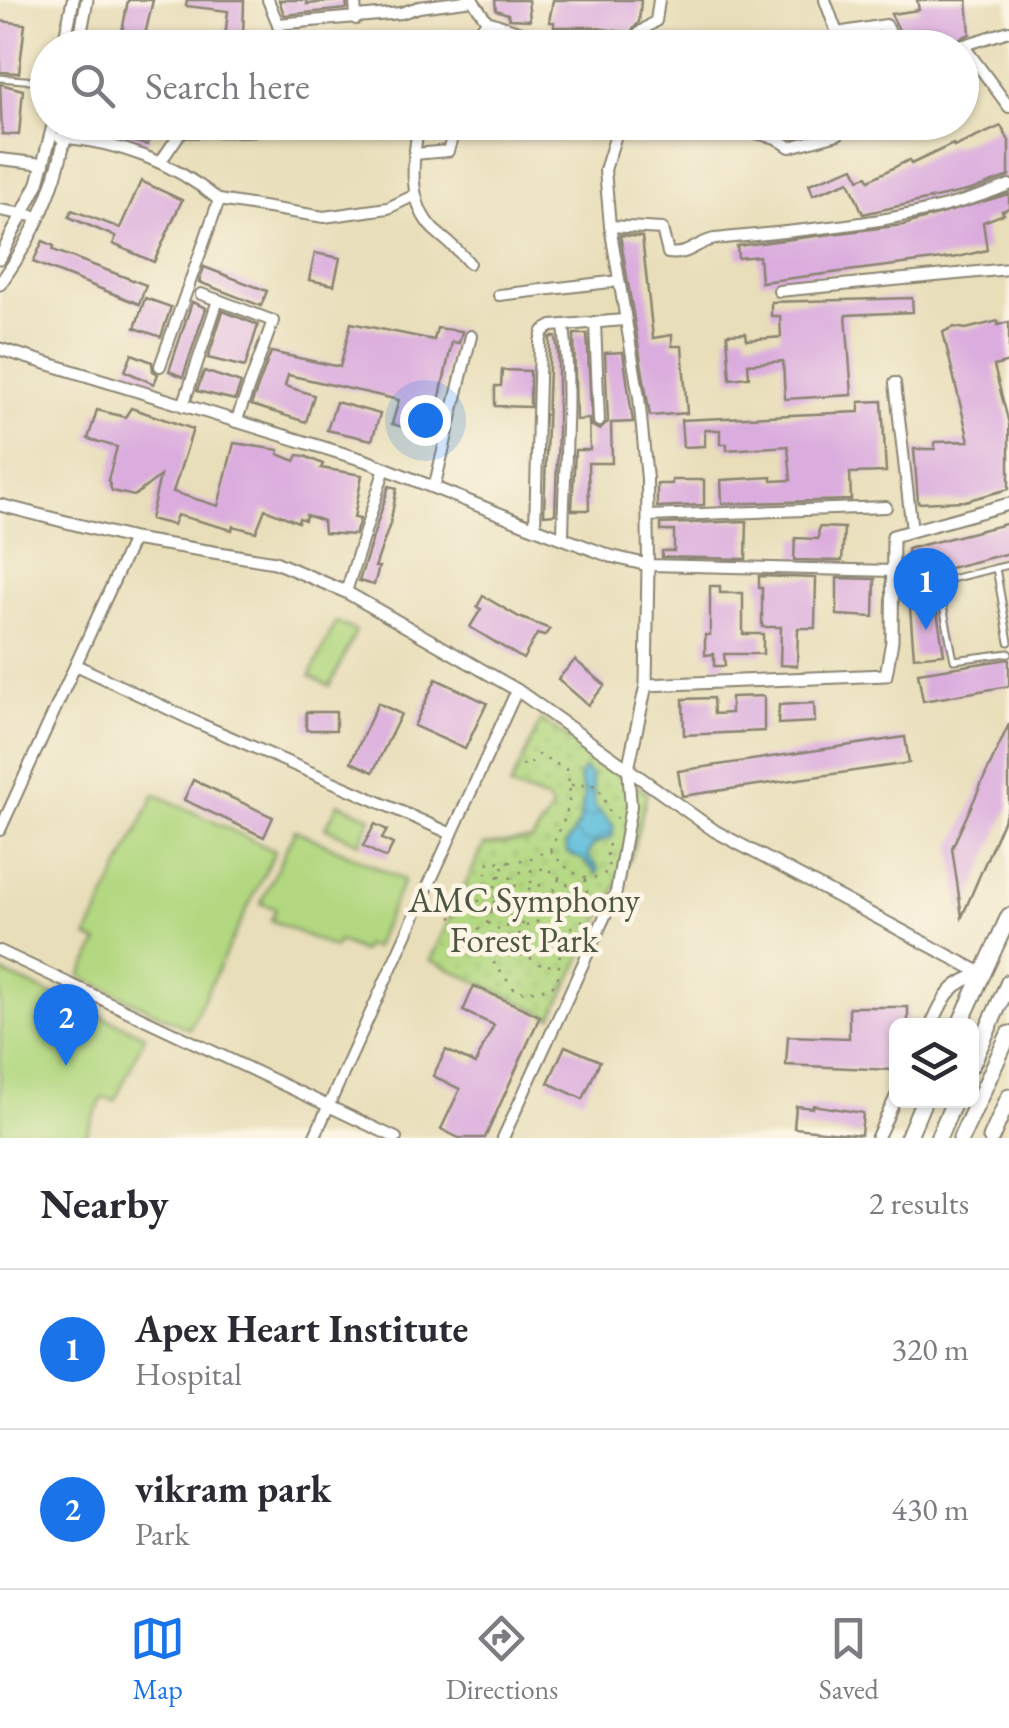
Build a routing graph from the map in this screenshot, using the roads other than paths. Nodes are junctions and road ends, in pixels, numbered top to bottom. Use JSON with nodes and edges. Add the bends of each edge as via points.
{"nodes":[{"id":1,"x":72,"y":0,"type":"edge"},
{"id":2,"x":87,"y":0,"type":"edge"},
{"id":3,"x":268,"y":0,"type":"edge"},
{"id":4,"x":356,"y":0,"type":"edge"},
{"id":5,"x":659,"y":0,"type":"edge"},
{"id":6,"x":824,"y":0,"type":"edge"},
{"id":7,"x":474,"y":1,"type":"edge"},
{"id":8,"x":356,"y":18,"type":"junction"},
{"id":9,"x":488,"y":20,"type":"junction"},
{"id":10,"x":278,"y":24,"type":"junction"},
{"id":11,"x":66,"y":30,"type":"edge"},
{"id":12,"x":81,"y":30,"type":"edge"},
{"id":13,"x":279,"y":30,"type":"edge"},
{"id":14,"x":481,"y":30,"type":"edge"},
{"id":15,"x":516,"y":30,"type":"edge"},
{"id":16,"x":643,"y":30,"type":"edge"},
{"id":17,"x":836,"y":30,"type":"edge"},
{"id":18,"x":855,"y":30,"type":"edge"},
{"id":19,"x":889,"y":30,"type":"edge"},
{"id":20,"x":1009,"y":31,"type":"edge"},
{"id":21,"x":979,"y":40,"type":"edge"},
{"id":22,"x":979,"y":70,"type":"edge"},
{"id":23,"x":0,"y":78,"type":"edge"},
{"id":24,"x":30,"y":80,"type":"edge"},
{"id":25,"x":1009,"y":107,"type":"edge"},
{"id":26,"x":54,"y":140,"type":"edge"},
{"id":27,"x":58,"y":140,"type":"edge"},
{"id":28,"x":93,"y":140,"type":"edge"},
{"id":29,"x":175,"y":140,"type":"edge"},
{"id":30,"x":416,"y":140,"type":"edge"},
{"id":31,"x":451,"y":140,"type":"edge"},
{"id":32,"x":614,"y":140,"type":"edge"},
{"id":33,"x":780,"y":140,"type":"edge"},
{"id":34,"x":814,"y":140,"type":"edge"},
{"id":35,"x":414,"y":154,"type":"junction"},
{"id":36,"x":0,"y":159,"type":"edge"},
{"id":37,"x":161,"y":161,"type":"junction"},
{"id":38,"x":44,"y":164,"type":"junction"},
{"id":39,"x":1009,"y":184,"type":"edge"},
{"id":40,"x":415,"y":194,"type":"junction"},
{"id":41,"x":218,"y":200,"type":"junction"},
{"id":42,"x":0,"y":210,"type":"edge"},
{"id":43,"x":24,"y":213,"type":"junction"},
{"id":44,"x":40,"y":217,"type":"junction"},
{"id":45,"x":610,"y":226,"type":"junction"},
{"id":46,"x":0,"y":258,"type":"edge"},
{"id":47,"x":469,"y":263,"type":"dead end"},
{"id":48,"x":1009,"y":269,"type":"edge"},
{"id":49,"x":619,"y":281,"type":"junction"},
{"id":50,"x":0,"y":284,"type":"edge"},
{"id":51,"x":779,"y":292,"type":"dead end"},
{"id":52,"x":202,"y":294,"type":"dead end"},
{"id":53,"x":499,"y":295,"type":"dead end"},
{"id":54,"x":218,"y":300,"type":"junction"},
{"id":55,"x":624,"y":320,"type":"junction"},
{"id":56,"x":595,"y":322,"type":"junction"},
{"id":57,"x":564,"y":324,"type":"junction"},
{"id":58,"x":471,"y":336,"type":"dead end"},
{"id":59,"x":0,"y":348,"type":"edge"},
{"id":60,"x":160,"y":366,"type":"dead end"},
{"id":61,"x":895,"y":383,"type":"dead end"},
{"id":62,"x":183,"y":406,"type":"junction"},
{"id":63,"x":599,"y":421,"type":"dead end"},
{"id":64,"x":236,"y":422,"type":"junction"},
{"id":65,"x":385,"y":468,"type":"junction"},
{"id":66,"x":434,"y":488,"type":"junction"},
{"id":67,"x":1009,"y":504,"type":"edge"},
{"id":68,"x":0,"y":505,"type":"edge"},
{"id":69,"x":886,"y":507,"type":"dead end"},
{"id":70,"x":648,"y":516,"type":"junction"},
{"id":71,"x":534,"y":528,"type":"junction"},
{"id":72,"x":912,"y":531,"type":"junction"},
{"id":73,"x":563,"y":538,"type":"junction"},
{"id":74,"x":133,"y":539,"type":"junction"},
{"id":75,"x":648,"y":565,"type":"junction"},
{"id":76,"x":1009,"y":566,"type":"edge"},
{"id":77,"x":996,"y":568,"type":"junction"},
{"id":78,"x":893,"y":571,"type":"junction"},
{"id":79,"x":346,"y":592,"type":"junction"},
{"id":80,"x":1009,"y":642,"type":"edge"},
{"id":81,"x":1009,"y":653,"type":"edge"},
{"id":82,"x":76,"y":664,"type":"junction"},
{"id":83,"x":646,"y":685,"type":"junction"},
{"id":84,"x":517,"y":690,"type":"junction"},
{"id":85,"x":628,"y":769,"type":"junction"},
{"id":86,"x":0,"y":830,"type":"edge"},
{"id":87,"x":452,"y":834,"type":"junction"},
{"id":88,"x":1009,"y":916,"type":"edge"},
{"id":89,"x":0,"y":951,"type":"edge"},
{"id":90,"x":984,"y":974,"type":"junction"},
{"id":91,"x":1009,"y":982,"type":"edge"},
{"id":92,"x":935,"y":1018,"type":"edge"},
{"id":93,"x":963,"y":1018,"type":"edge"},
{"id":94,"x":1009,"y":1034,"type":"edge"},
{"id":95,"x":979,"y":1048,"type":"edge"},
{"id":96,"x":1009,"y":1098,"type":"edge"},
{"id":97,"x":328,"y":1106,"type":"junction"},
{"id":98,"x":891,"y":1108,"type":"edge"},
{"id":99,"x":921,"y":1108,"type":"edge"},
{"id":100,"x":951,"y":1108,"type":"edge"},
{"id":101,"x":314,"y":1138,"type":"edge"},
{"id":102,"x":396,"y":1138,"type":"edge"},
{"id":103,"x":503,"y":1138,"type":"edge"},
{"id":104,"x":877,"y":1138,"type":"edge"},
{"id":105,"x":908,"y":1138,"type":"edge"},
{"id":106,"x":938,"y":1138,"type":"edge"},
{"id":107,"x":961,"y":1138,"type":"edge"},
{"id":108,"x":991,"y":1138,"type":"edge"}],
"edges":[{"from":1,"to":11,"type":"street"},
{"from":2,"to":12,"type":"street"},
{"from":3,"to":10,"type":"street"},
{"from":4,"to":8,"type":"street"},
{"from":5,"to":16,"type":"street","via":[[656,20]]},
{"from":6,"to":17,"type":"street"},
{"from":7,"to":8,"type":"street"},
{"from":7,"to":9,"type":"street"},
{"from":8,"to":10,"type":"street"},
{"from":9,"to":14,"type":"street"},
{"from":9,"to":15,"type":"street"},
{"from":10,"to":13,"type":"street"},
{"from":18,"to":19,"type":"street"},
{"from":20,"to":21,"type":"street"},
{"from":22,"to":25,"type":"street"},
{"from":23,"to":24,"type":"lane"},
{"from":26,"to":38,"type":"street"},
{"from":27,"to":44,"type":"street","via":[[60,160]]},
{"from":28,"to":37,"type":"street"},
{"from":29,"to":37,"type":"street"},
{"from":30,"to":35,"type":"street"},
{"from":31,"to":35,"type":"street","via":[[448,151]]},
{"from":32,"to":45,"type":"street","via":[[605,170]]},
{"from":33,"to":34,"type":"street","via":[[790,146]]},
{"from":35,"to":40,"type":"street"},
{"from":36,"to":38,"type":"street"},
{"from":37,"to":41,"type":"street"},
{"from":38,"to":43,"type":"street"},
{"from":39,"to":45,"type":"street","via":[[950,206],[714,239],[674,254],[665,248],[662,229]]},
{"from":40,"to":41,"type":"street","via":[[388,208],[324,217]]},
{"from":40,"to":47,"type":"street","via":[[431,227]]},
{"from":41,"to":60,"type":"street"},
{"from":42,"to":43,"type":"street"},
{"from":43,"to":44,"type":"street"},
{"from":43,"to":46,"type":"street"},
{"from":44,"to":50,"type":"street"},
{"from":45,"to":49,"type":"street"},
{"from":48,"to":51,"type":"street"},
{"from":49,"to":53,"type":"street"},
{"from":49,"to":55,"type":"street"},
{"from":52,"to":54,"type":"street"},
{"from":54,"to":62,"type":"street"},
{"from":54,"to":64,"type":"street","via":[[272,321]]},
{"from":55,"to":56,"type":"street"},
{"from":55,"to":70,"type":"street","via":[[639,397]]},
{"from":56,"to":57,"type":"street"},
{"from":56,"to":63,"type":"street"},
{"from":57,"to":71,"type":"street","via":[[543,331],[540,342]]},
{"from":57,"to":73,"type":"street","via":[[569,412]]},
{"from":58,"to":66,"type":"street"},
{"from":59,"to":62,"type":"street"},
{"from":61,"to":72,"type":"street"},
{"from":62,"to":64,"type":"street"},
{"from":64,"to":65,"type":"street"},
{"from":65,"to":66,"type":"street"},
{"from":65,"to":79,"type":"street"},
{"from":66,"to":71,"type":"street"},
{"from":67,"to":72,"type":"street"},
{"from":68,"to":74,"type":"street"},
{"from":69,"to":70,"type":"street"},
{"from":70,"to":75,"type":"street"},
{"from":71,"to":73,"type":"street"},
{"from":72,"to":78,"type":"street","via":[[894,536]]},
{"from":73,"to":75,"type":"street"},
{"from":74,"to":79,"type":"street","via":[[275,562]]},
{"from":74,"to":82,"type":"street"},
{"from":75,"to":78,"type":"street"},
{"from":75,"to":83,"type":"street"},
{"from":76,"to":77,"type":"lane"},
{"from":77,"to":80,"type":"lane"},
{"from":77,"to":81,"type":"lane","via":[[942,581],[940,588],[954,660]]},
{"from":78,"to":83,"type":"street","via":[[886,674]]},
{"from":79,"to":84,"type":"street"},
{"from":82,"to":86,"type":"street"},
{"from":82,"to":87,"type":"street"},
{"from":83,"to":85,"type":"street"},
{"from":84,"to":85,"type":"street"},
{"from":84,"to":87,"type":"street"},
{"from":85,"to":90,"type":"street","via":[[716,832]]},
{"from":85,"to":103,"type":"street","via":[[632,806],[616,892]]},
{"from":87,"to":97,"type":"street"},
{"from":88,"to":90,"type":"main road"},
{"from":89,"to":97,"type":"street"},
{"from":90,"to":92,"type":"street","via":[[963,978],[948,991]]},
{"from":90,"to":93,"type":"main road"},
{"from":91,"to":95,"type":"main road"},
{"from":94,"to":107,"type":"main road"},
{"from":96,"to":108,"type":"main road"},
{"from":97,"to":101,"type":"street"},
{"from":97,"to":102,"type":"street"},
{"from":98,"to":104,"type":"street"},
{"from":99,"to":105,"type":"main road"},
{"from":100,"to":106,"type":"main road"}]}
